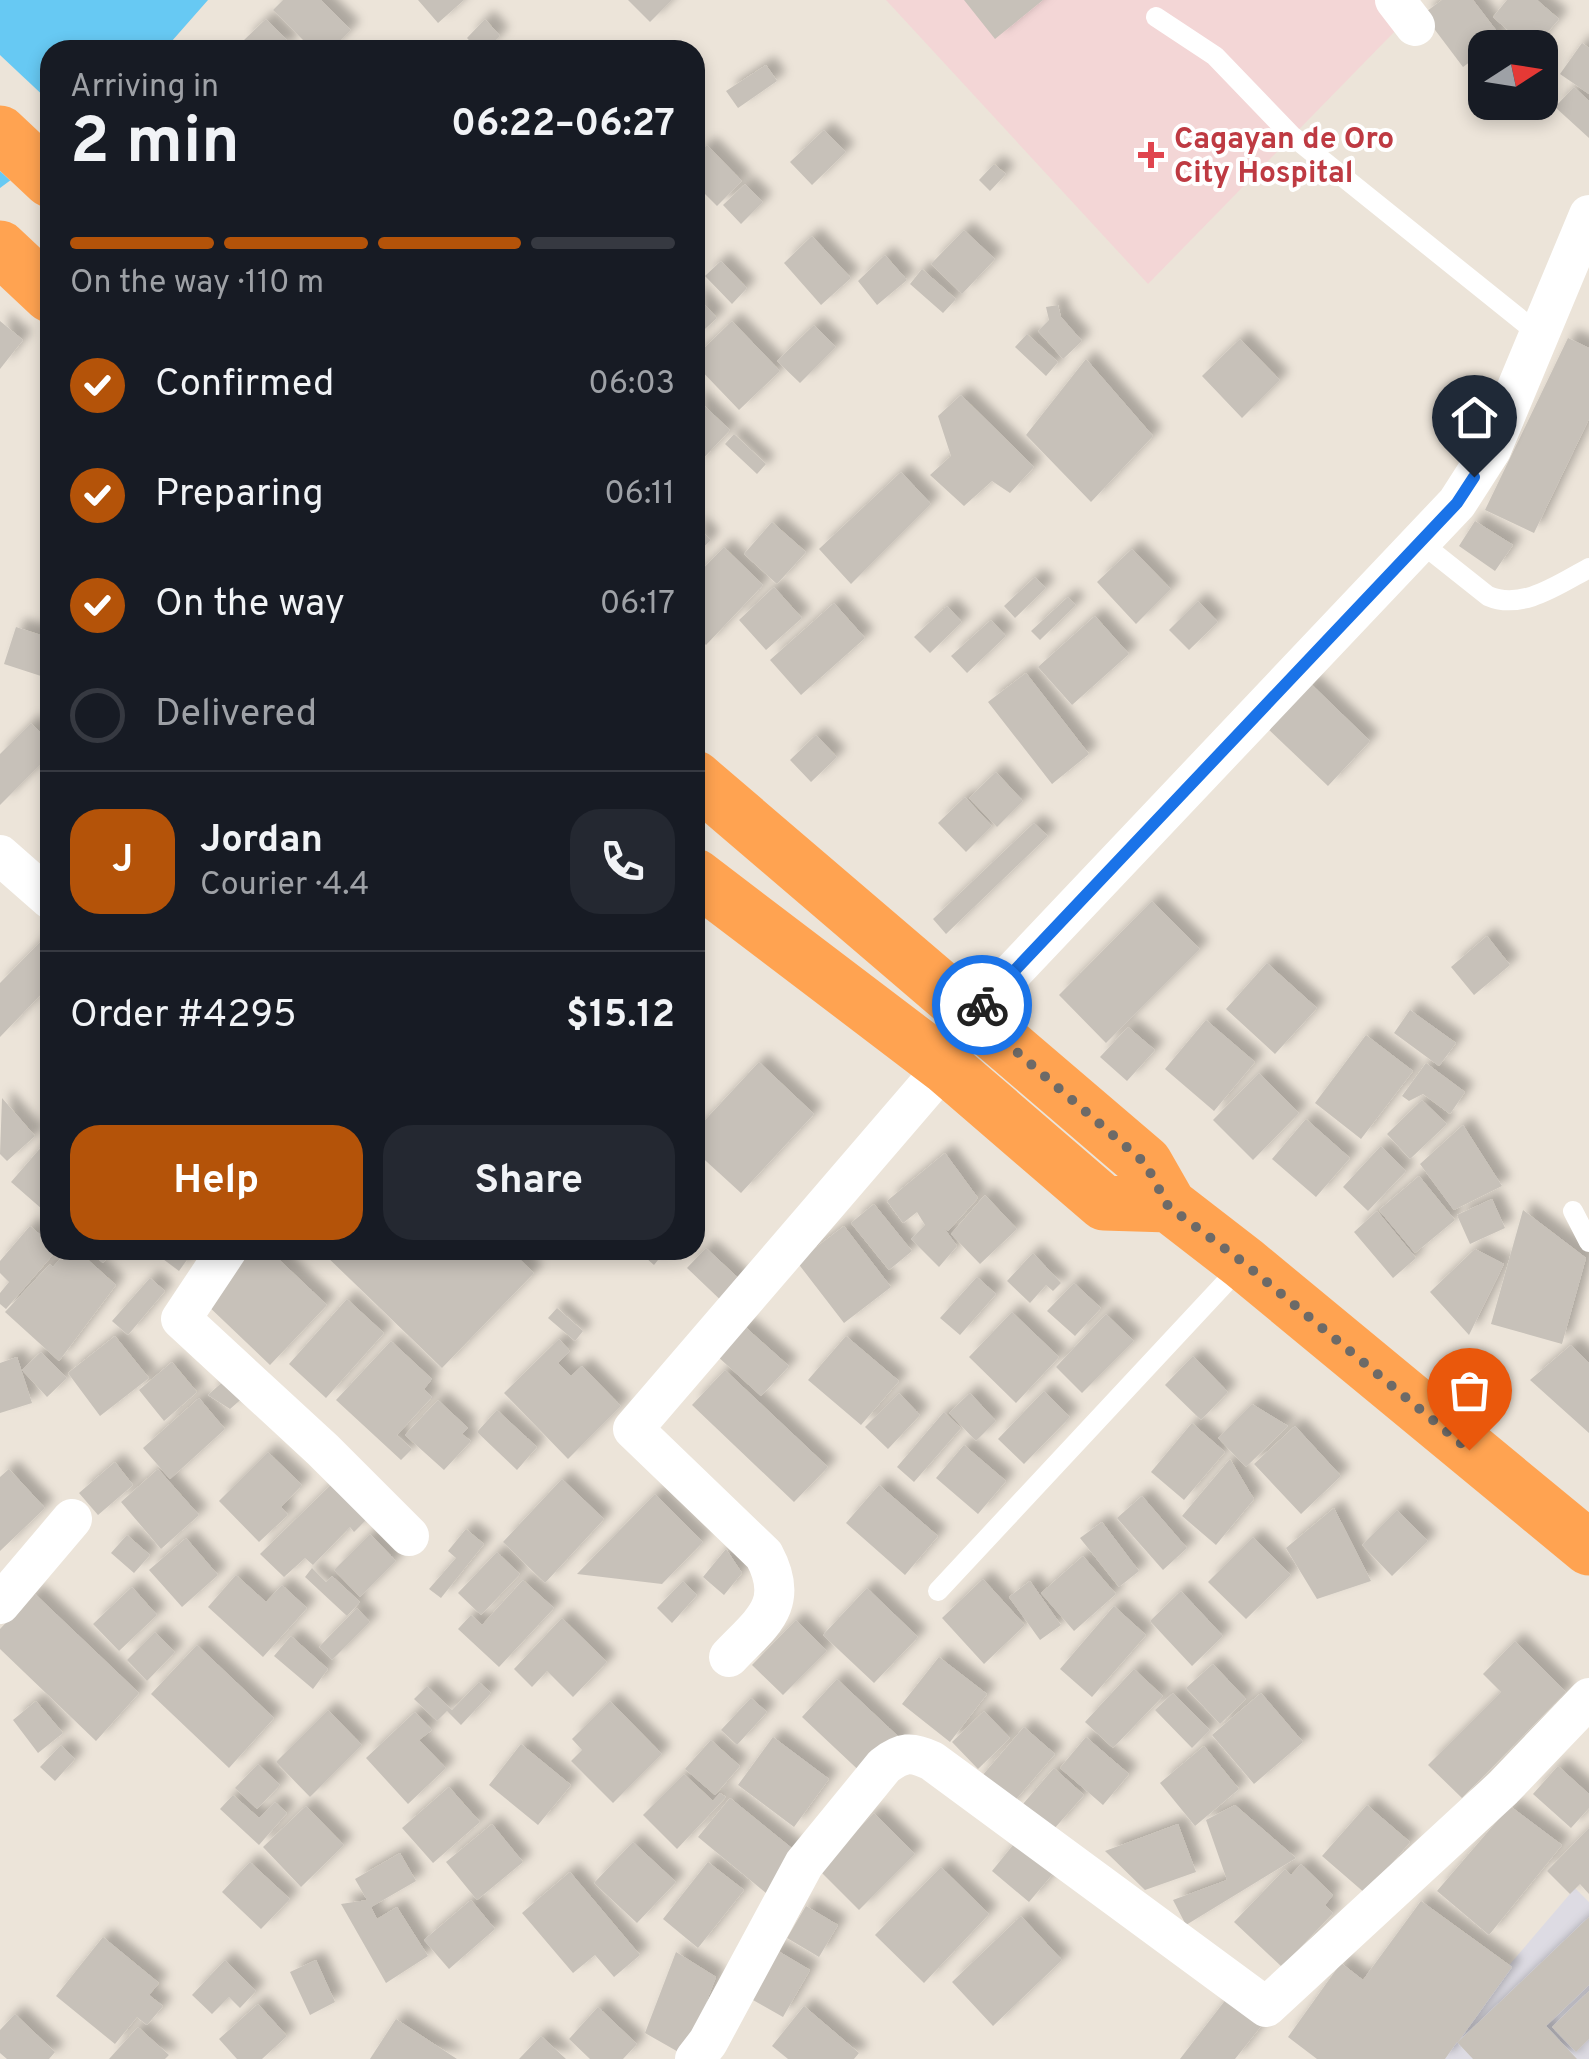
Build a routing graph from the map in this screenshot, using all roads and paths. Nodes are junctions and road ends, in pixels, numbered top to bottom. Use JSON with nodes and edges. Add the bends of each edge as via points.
{"nodes":[{"id":1,"x":1156,"y":17,"type":"dead end"},
{"id":2,"x":0,"y":134,"type":"edge"},
{"id":3,"x":40,"y":171,"type":"edge"},
{"id":4,"x":1589,"y":214,"type":"edge"},
{"id":5,"x":0,"y":248,"type":"edge"},
{"id":6,"x":40,"y":286,"type":"edge"},
{"id":7,"x":1541,"y":336,"type":"junction"},
{"id":8,"x":1420,"y":542,"type":"junction"},
{"id":9,"x":1589,"y":568,"type":"edge"},
{"id":10,"x":705,"y":786,"type":"edge"},
{"id":11,"x":0,"y":855,"type":"edge"},
{"id":12,"x":705,"y":884,"type":"edge"},
{"id":13,"x":40,"y":890,"type":"edge"},
{"id":14,"x":973,"y":1014,"type":"junction"},
{"id":15,"x":945,"y":1066,"type":"junction"},
{"id":16,"x":1168,"y":1206,"type":"junction"},
{"id":17,"x":1574,"y":1210,"type":"dead end"},
{"id":18,"x":1589,"y":1242,"type":"edge"},
{"id":19,"x":220,"y":1260,"type":"edge"},
{"id":20,"x":1244,"y":1263,"type":"junction"},
{"id":21,"x":72,"y":1519,"type":"dead end"},
{"id":22,"x":409,"y":1536,"type":"dead end"},
{"id":23,"x":1589,"y":1548,"type":"edge"},
{"id":24,"x":938,"y":1591,"type":"dead end"},
{"id":25,"x":0,"y":1604,"type":"edge"},
{"id":26,"x":729,"y":1657,"type":"dead end"},
{"id":27,"x":1589,"y":1698,"type":"edge"},
{"id":28,"x":695,"y":2059,"type":"edge"}],
"edges":[{"from":1,"to":7,"type":"lane","via":[[1215,56],[1291,135]]},
{"from":2,"to":3,"type":"highway"},
{"from":4,"to":7,"type":"street"},
{"from":5,"to":6,"type":"highway"},
{"from":7,"to":8,"type":"street","via":[[1491,450],[1457,503]]},
{"from":8,"to":9,"type":"lane","via":[[1501,602],[1534,596]]},
{"from":8,"to":14,"type":"street"},
{"from":10,"to":14,"type":"highway"},
{"from":11,"to":13,"type":"street"},
{"from":12,"to":15,"type":"highway"},
{"from":14,"to":16,"type":"highway","via":[[1145,1163]]},
{"from":15,"to":16,"type":"highway","via":[[1104,1203]]},
{"from":15,"to":26,"type":"street","via":[[633,1429],[764,1555],[772,1571],[772,1612]]},
{"from":16,"to":20,"type":"highway"},
{"from":17,"to":18,"type":"lane"},
{"from":19,"to":22,"type":"street","via":[[182,1319]]},
{"from":20,"to":23,"type":"highway"},
{"from":20,"to":24,"type":"lane"},
{"from":21,"to":25,"type":"street"},
{"from":27,"to":28,"type":"street","via":[[1504,1788],[1266,2007],[932,1761],[913,1752],[898,1755],[804,1864]]}]}
